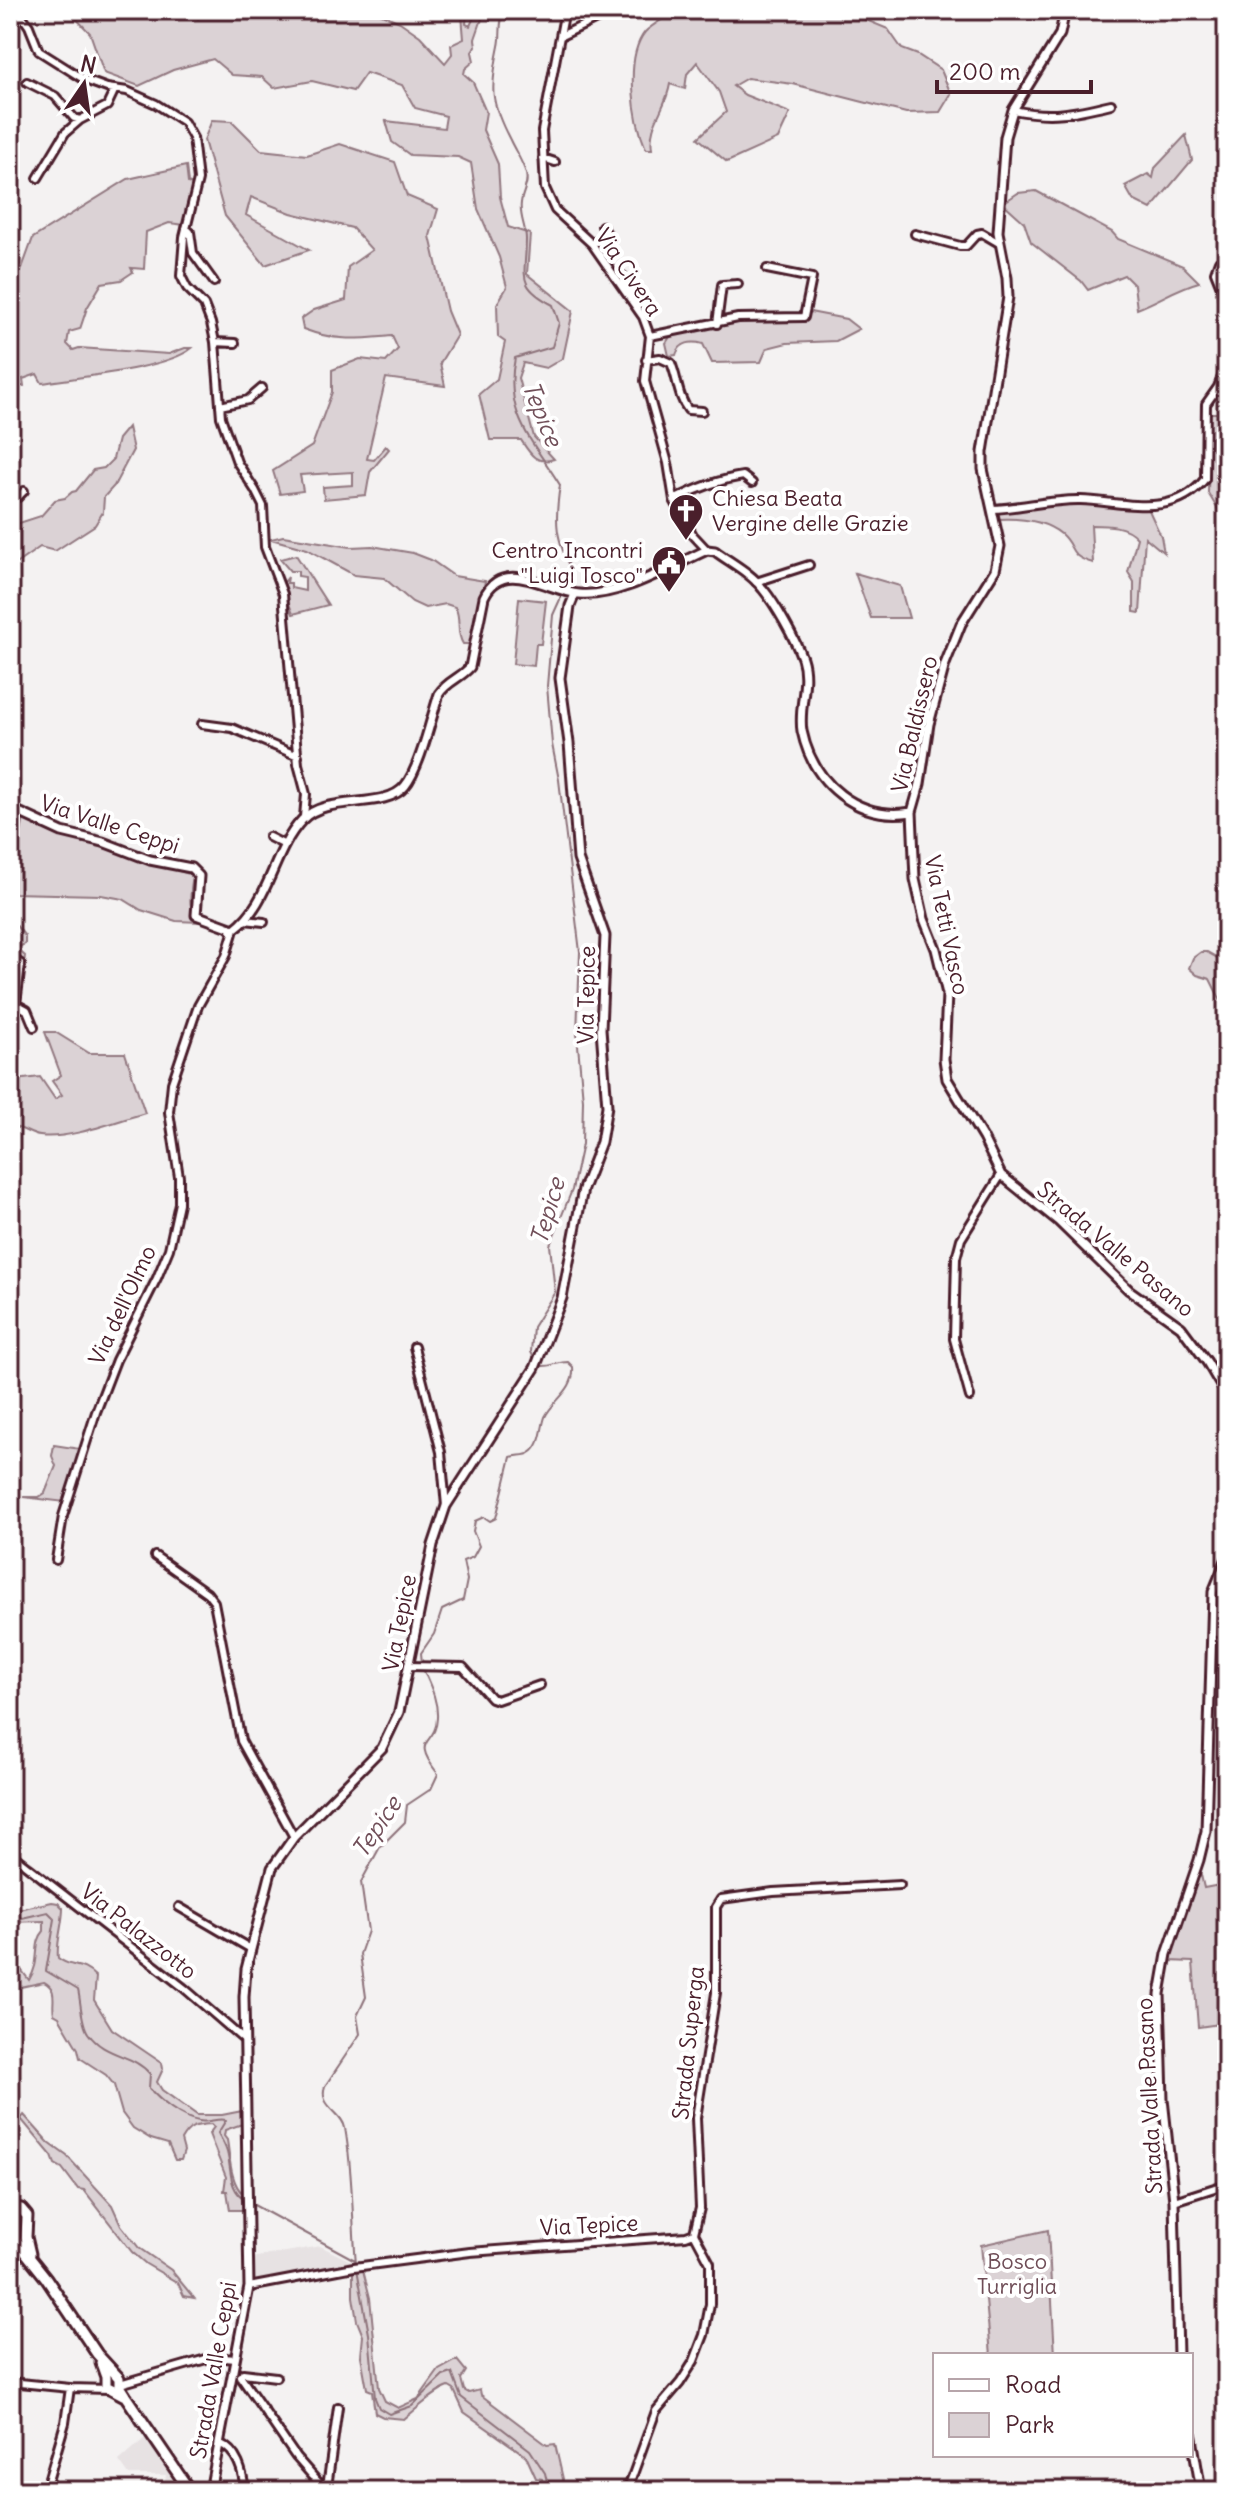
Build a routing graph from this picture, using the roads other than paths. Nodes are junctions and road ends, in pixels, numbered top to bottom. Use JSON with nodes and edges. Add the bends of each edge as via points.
{"nodes":[{"id":1,"x":18,"y":10,"type":"edge"},
{"id":2,"x":565,"y":10,"type":"edge"},
{"id":3,"x":615,"y":10,"type":"edge"},
{"id":4,"x":1065,"y":10,"type":"edge"},
{"id":5,"x":561,"y":36,"type":"junction"},
{"id":6,"x":27,"y":82,"type":"dead end"},
{"id":7,"x":115,"y":89,"type":"junction"},
{"id":8,"x":1111,"y":104,"type":"dead end"},
{"id":9,"x":1013,"y":110,"type":"junction"},
{"id":10,"x":80,"y":120,"type":"junction"},
{"id":11,"x":543,"y":158,"type":"junction"},
{"id":12,"x":555,"y":162,"type":"dead end"},
{"id":13,"x":38,"y":178,"type":"dead end"},
{"id":14,"x":602,"y":226,"type":"dead end"},
{"id":15,"x":186,"y":228,"type":"junction"},
{"id":16,"x":915,"y":234,"type":"dead end"},
{"id":17,"x":999,"y":243,"type":"junction"},
{"id":18,"x":592,"y":244,"type":"junction"},
{"id":19,"x":1227,"y":259,"type":"edge"},
{"id":20,"x":767,"y":269,"type":"dead end"},
{"id":21,"x":623,"y":276,"type":"dead end"},
{"id":22,"x":214,"y":282,"type":"dead end"},
{"id":23,"x":738,"y":284,"type":"dead end"},
{"id":24,"x":639,"y":311,"type":"junction"},
{"id":25,"x":717,"y":324,"type":"junction"},
{"id":26,"x":1227,"y":328,"type":"edge"},
{"id":27,"x":650,"y":336,"type":"junction"},
{"id":28,"x":215,"y":342,"type":"junction"},
{"id":29,"x":235,"y":343,"type":"dead end"},
{"id":30,"x":646,"y":360,"type":"junction"},
{"id":31,"x":1227,"y":364,"type":"edge"},
{"id":32,"x":262,"y":388,"type":"dead end"},
{"id":33,"x":220,"y":406,"type":"junction"},
{"id":34,"x":702,"y":411,"type":"dead end"},
{"id":35,"x":752,"y":483,"type":"dead end"},
{"id":36,"x":24,"y":491,"type":"dead end"},
{"id":37,"x":10,"y":498,"type":"edge"},
{"id":38,"x":674,"y":500,"type":"junction"},
{"id":39,"x":992,"y":509,"type":"junction"},
{"id":40,"x":707,"y":550,"type":"junction"},
{"id":41,"x":809,"y":565,"type":"dead end"},
{"id":42,"x":756,"y":582,"type":"junction"},
{"id":43,"x":572,"y":593,"type":"junction"},
{"id":44,"x":202,"y":724,"type":"dead end"},
{"id":45,"x":298,"y":756,"type":"junction"},
{"id":46,"x":10,"y":808,"type":"edge"},
{"id":47,"x":912,"y":812,"type":"junction"},
{"id":48,"x":304,"y":817,"type":"junction"},
{"id":49,"x":269,"y":837,"type":"dead end"},
{"id":50,"x":285,"y":845,"type":"junction"},
{"id":51,"x":244,"y":920,"type":"junction"},
{"id":52,"x":264,"y":922,"type":"dead end"},
{"id":53,"x":230,"y":929,"type":"junction"},
{"id":54,"x":10,"y":957,"type":"edge"},
{"id":55,"x":34,"y":1027,"type":"dead end"},
{"id":56,"x":1001,"y":1175,"type":"junction"},
{"id":57,"x":414,"y":1347,"type":"dead end"},
{"id":58,"x":1227,"y":1396,"type":"edge"},
{"id":59,"x":970,"y":1397,"type":"dead end"},
{"id":60,"x":446,"y":1506,"type":"junction"},
{"id":61,"x":155,"y":1556,"type":"dead end"},
{"id":62,"x":1227,"y":1558,"type":"edge"},
{"id":63,"x":56,"y":1560,"type":"dead end"},
{"id":64,"x":408,"y":1666,"type":"junction"},
{"id":65,"x":540,"y":1685,"type":"dead end"},
{"id":66,"x":294,"y":1837,"type":"junction"},
{"id":67,"x":10,"y":1853,"type":"edge"},
{"id":68,"x":900,"y":1885,"type":"dead end"},
{"id":69,"x":179,"y":1907,"type":"dead end"},
{"id":70,"x":251,"y":1949,"type":"junction"},
{"id":71,"x":244,"y":2040,"type":"junction"},
{"id":72,"x":1227,"y":2184,"type":"edge"},
{"id":73,"x":1174,"y":2201,"type":"junction"},
{"id":74,"x":10,"y":2207,"type":"edge"},
{"id":75,"x":26,"y":2230,"type":"junction"},
{"id":76,"x":694,"y":2233,"type":"junction"},
{"id":77,"x":12,"y":2238,"type":"edge"},
{"id":78,"x":248,"y":2256,"type":"joint"},
{"id":79,"x":35,"y":2264,"type":"junction"},
{"id":80,"x":249,"y":2287,"type":"junction"},
{"id":81,"x":1178,"y":2353,"type":"edge"},
{"id":82,"x":235,"y":2361,"type":"junction"},
{"id":83,"x":238,"y":2375,"type":"junction"},
{"id":84,"x":276,"y":2377,"type":"dead end"},
{"id":85,"x":10,"y":2382,"type":"edge"},
{"id":86,"x":112,"y":2384,"type":"junction"},
{"id":87,"x":70,"y":2388,"type":"junction"},
{"id":88,"x":338,"y":2407,"type":"dead end"},
{"id":89,"x":219,"y":2443,"type":"junction"},
{"id":90,"x":1193,"y":2444,"type":"edge"},
{"id":91,"x":323,"y":2489,"type":"edge"},
{"id":92,"x":45,"y":2491,"type":"edge"},
{"id":93,"x":190,"y":2491,"type":"edge"},
{"id":94,"x":210,"y":2491,"type":"edge"},
{"id":95,"x":245,"y":2491,"type":"edge"},
{"id":96,"x":627,"y":2491,"type":"edge"},
{"id":97,"x":1201,"y":2491,"type":"edge"}],
"edges":[{"from":1,"to":7,"type":"street","via":[[39,51],[85,80]]},
{"from":2,"to":5,"type":"street","name":"Via Civera"},
{"from":3,"to":5,"type":"street"},
{"from":4,"to":9,"type":"street","name":"Via Baldissero","via":[[1060,34]]},
{"from":5,"to":11,"type":"street","name":"Via Civera","via":[[542,131]]},
{"from":6,"to":10,"type":"street","via":[[55,96]]},
{"from":7,"to":10,"type":"street","via":[[107,106]]},
{"from":7,"to":15,"type":"street","via":[[156,104],[190,128],[198,180]]},
{"from":8,"to":9,"type":"street","via":[[1062,115]]},
{"from":9,"to":17,"type":"street","name":"Via Baldissero","via":[[1005,137]]},
{"from":10,"to":13,"type":"street","via":[[65,133]]},
{"from":11,"to":12,"type":"street"},
{"from":11,"to":18,"type":"street","name":"Via Civera","via":[[545,188],[555,210]]},
{"from":14,"to":18,"type":"street","via":[[608,235]]},
{"from":15,"to":22,"type":"street","via":[[193,253]]},
{"from":15,"to":28,"type":"street","via":[[181,276],[204,305]]},
{"from":16,"to":17,"type":"street","via":[[966,246],[982,233]]},
{"from":17,"to":39,"type":"street","name":"Via Baldissero","via":[[1008,297],[983,452]]},
{"from":18,"to":24,"type":"street","name":"Via Civera"},
{"from":19,"to":26,"type":"street","via":[[1219,261],[1215,272]]},
{"from":20,"to":25,"type":"street","via":[[812,278],[804,317],[738,318]]},
{"from":21,"to":24,"type":"street"},
{"from":23,"to":25,"type":"street","via":[[722,285]]},
{"from":24,"to":27,"type":"street","name":"Via Civera"},
{"from":25,"to":27,"type":"street"},
{"from":27,"to":30,"type":"street","name":"Via Civera"},
{"from":28,"to":29,"type":"street"},
{"from":28,"to":33,"type":"street"},
{"from":30,"to":34,"type":"street","via":[[671,363],[684,407]]},
{"from":30,"to":38,"type":"street","name":"Via Civera","via":[[645,381]]},
{"from":31,"to":39,"type":"street","via":[[1206,404],[1205,479],[1181,500],[1146,505],[1078,500]]},
{"from":32,"to":33,"type":"street","via":[[248,400]]},
{"from":33,"to":45,"type":"street","via":[[232,451],[263,506],[265,547],[283,594]]},
{"from":35,"to":38,"type":"street","via":[[743,476],[721,480]]},
{"from":36,"to":37,"type":"street"},
{"from":38,"to":40,"type":"street","name":"Via Civera"},
{"from":39,"to":47,"type":"street","name":"Via Baldissero","via":[[999,557],[952,644]]},
{"from":40,"to":42,"type":"street"},
{"from":40,"to":43,"type":"street","via":[[612,591]]},
{"from":41,"to":42,"type":"street"},
{"from":42,"to":47,"type":"street","via":[[802,659],[802,732],[829,786],[871,812]]},
{"from":43,"to":48,"type":"street","via":[[520,577],[488,588],[470,667],[439,694],[406,785],[391,796],[333,805]]},
{"from":43,"to":60,"type":"street","name":"Via Tepice","via":[[560,678],[578,859],[605,936],[601,1029],[607,1106],[601,1142],[583,1189],[562,1298],[535,1368]]},
{"from":44,"to":45,"type":"street","via":[[232,728]]},
{"from":45,"to":48,"type":"street","via":[[306,794]]},
{"from":46,"to":53,"type":"street","name":"Via Valle Ceppi","via":[[62,832],[191,868],[199,876],[196,915]]},
{"from":47,"to":56,"type":"street","name":"Via Tetti Vasco","via":[[915,879],[947,994],[947,1079]]},
{"from":48,"to":50,"type":"street"},
{"from":49,"to":50,"type":"street"},
{"from":50,"to":51,"type":"street"},
{"from":51,"to":52,"type":"street"},
{"from":51,"to":53,"type":"street"},
{"from":53,"to":63,"type":"street","name":"Via dell'Olmo","via":[[226,956],[198,1006],[172,1083],[169,1112],[179,1177],[176,1223],[162,1269],[96,1412],[63,1516]]},
{"from":54,"to":55,"type":"street","via":[[21,964],[16,1004],[27,1010]]},
{"from":56,"to":58,"type":"street","name":"Strada Valle Pasano","via":[[1129,1290],[1181,1327]]},
{"from":56,"to":59,"type":"street","via":[[961,1239],[956,1258],[954,1339]]},
{"from":57,"to":60,"type":"street","via":[[441,1452]]},
{"from":60,"to":64,"type":"street","name":"Via Tepice"},
{"from":61,"to":66,"type":"street","via":[[214,1602],[241,1741]]},
{"from":62,"to":73,"type":"street","name":"Strada Valle Pasano","via":[[1213,1592],[1206,1831],[1167,1954],[1160,1994],[1163,2099]]},
{"from":64,"to":65,"type":"street","via":[[463,1667],[497,1700]]},
{"from":64,"to":66,"type":"street","name":"Via Tepice","via":[[399,1712],[382,1748]]},
{"from":66,"to":70,"type":"street","name":"Via Tepice","via":[[272,1868]]},
{"from":67,"to":71,"type":"street","name":"Via Palazzotto"},
{"from":68,"to":76,"type":"street","name":"Strada Superga","via":[[760,1894],[721,1899],[716,1907],[716,1993],[696,2118],[700,2208]]},
{"from":69,"to":70,"type":"street"},
{"from":70,"to":71,"type":"street","name":"Via Tepice"},
{"from":71,"to":78,"type":"street","name":"Via Tepice"},
{"from":72,"to":73,"type":"street"},
{"from":73,"to":81,"type":"street","name":"Strada Valle Pasano"},
{"from":74,"to":75,"type":"main road","via":[[24,2212]]},
{"from":75,"to":77,"type":"main road"},
{"from":75,"to":79,"type":"main road"},
{"from":76,"to":80,"type":"street","name":"Via Tepice","via":[[505,2248]]},
{"from":76,"to":96,"type":"street","via":[[710,2263],[704,2335],[694,2361],[656,2411]]},
{"from":77,"to":79,"type":"main road"},
{"from":78,"to":80,"type":"street","name":"Strada Valle Ceppi"},
{"from":79,"to":86,"type":"main road"},
{"from":80,"to":82,"type":"street","name":"Strada Valle Ceppi"},
{"from":82,"to":83,"type":"street","name":"Strada Valle Ceppi"},
{"from":82,"to":86,"type":"street","via":[[213,2357]]},
{"from":83,"to":84,"type":"street"},
{"from":83,"to":89,"type":"street","name":"Strada Valle Ceppi"},
{"from":83,"to":91,"type":"street"},
{"from":85,"to":87,"type":"street"},
{"from":86,"to":87,"type":"street"},
{"from":86,"to":93,"type":"main road"},
{"from":87,"to":92,"type":"street"},
{"from":88,"to":91,"type":"street"},
{"from":89,"to":94,"type":"street","name":"Strada Valle Ceppi"},
{"from":89,"to":95,"type":"street","via":[[228,2446],[242,2469]]},
{"from":90,"to":97,"type":"street"}]}
